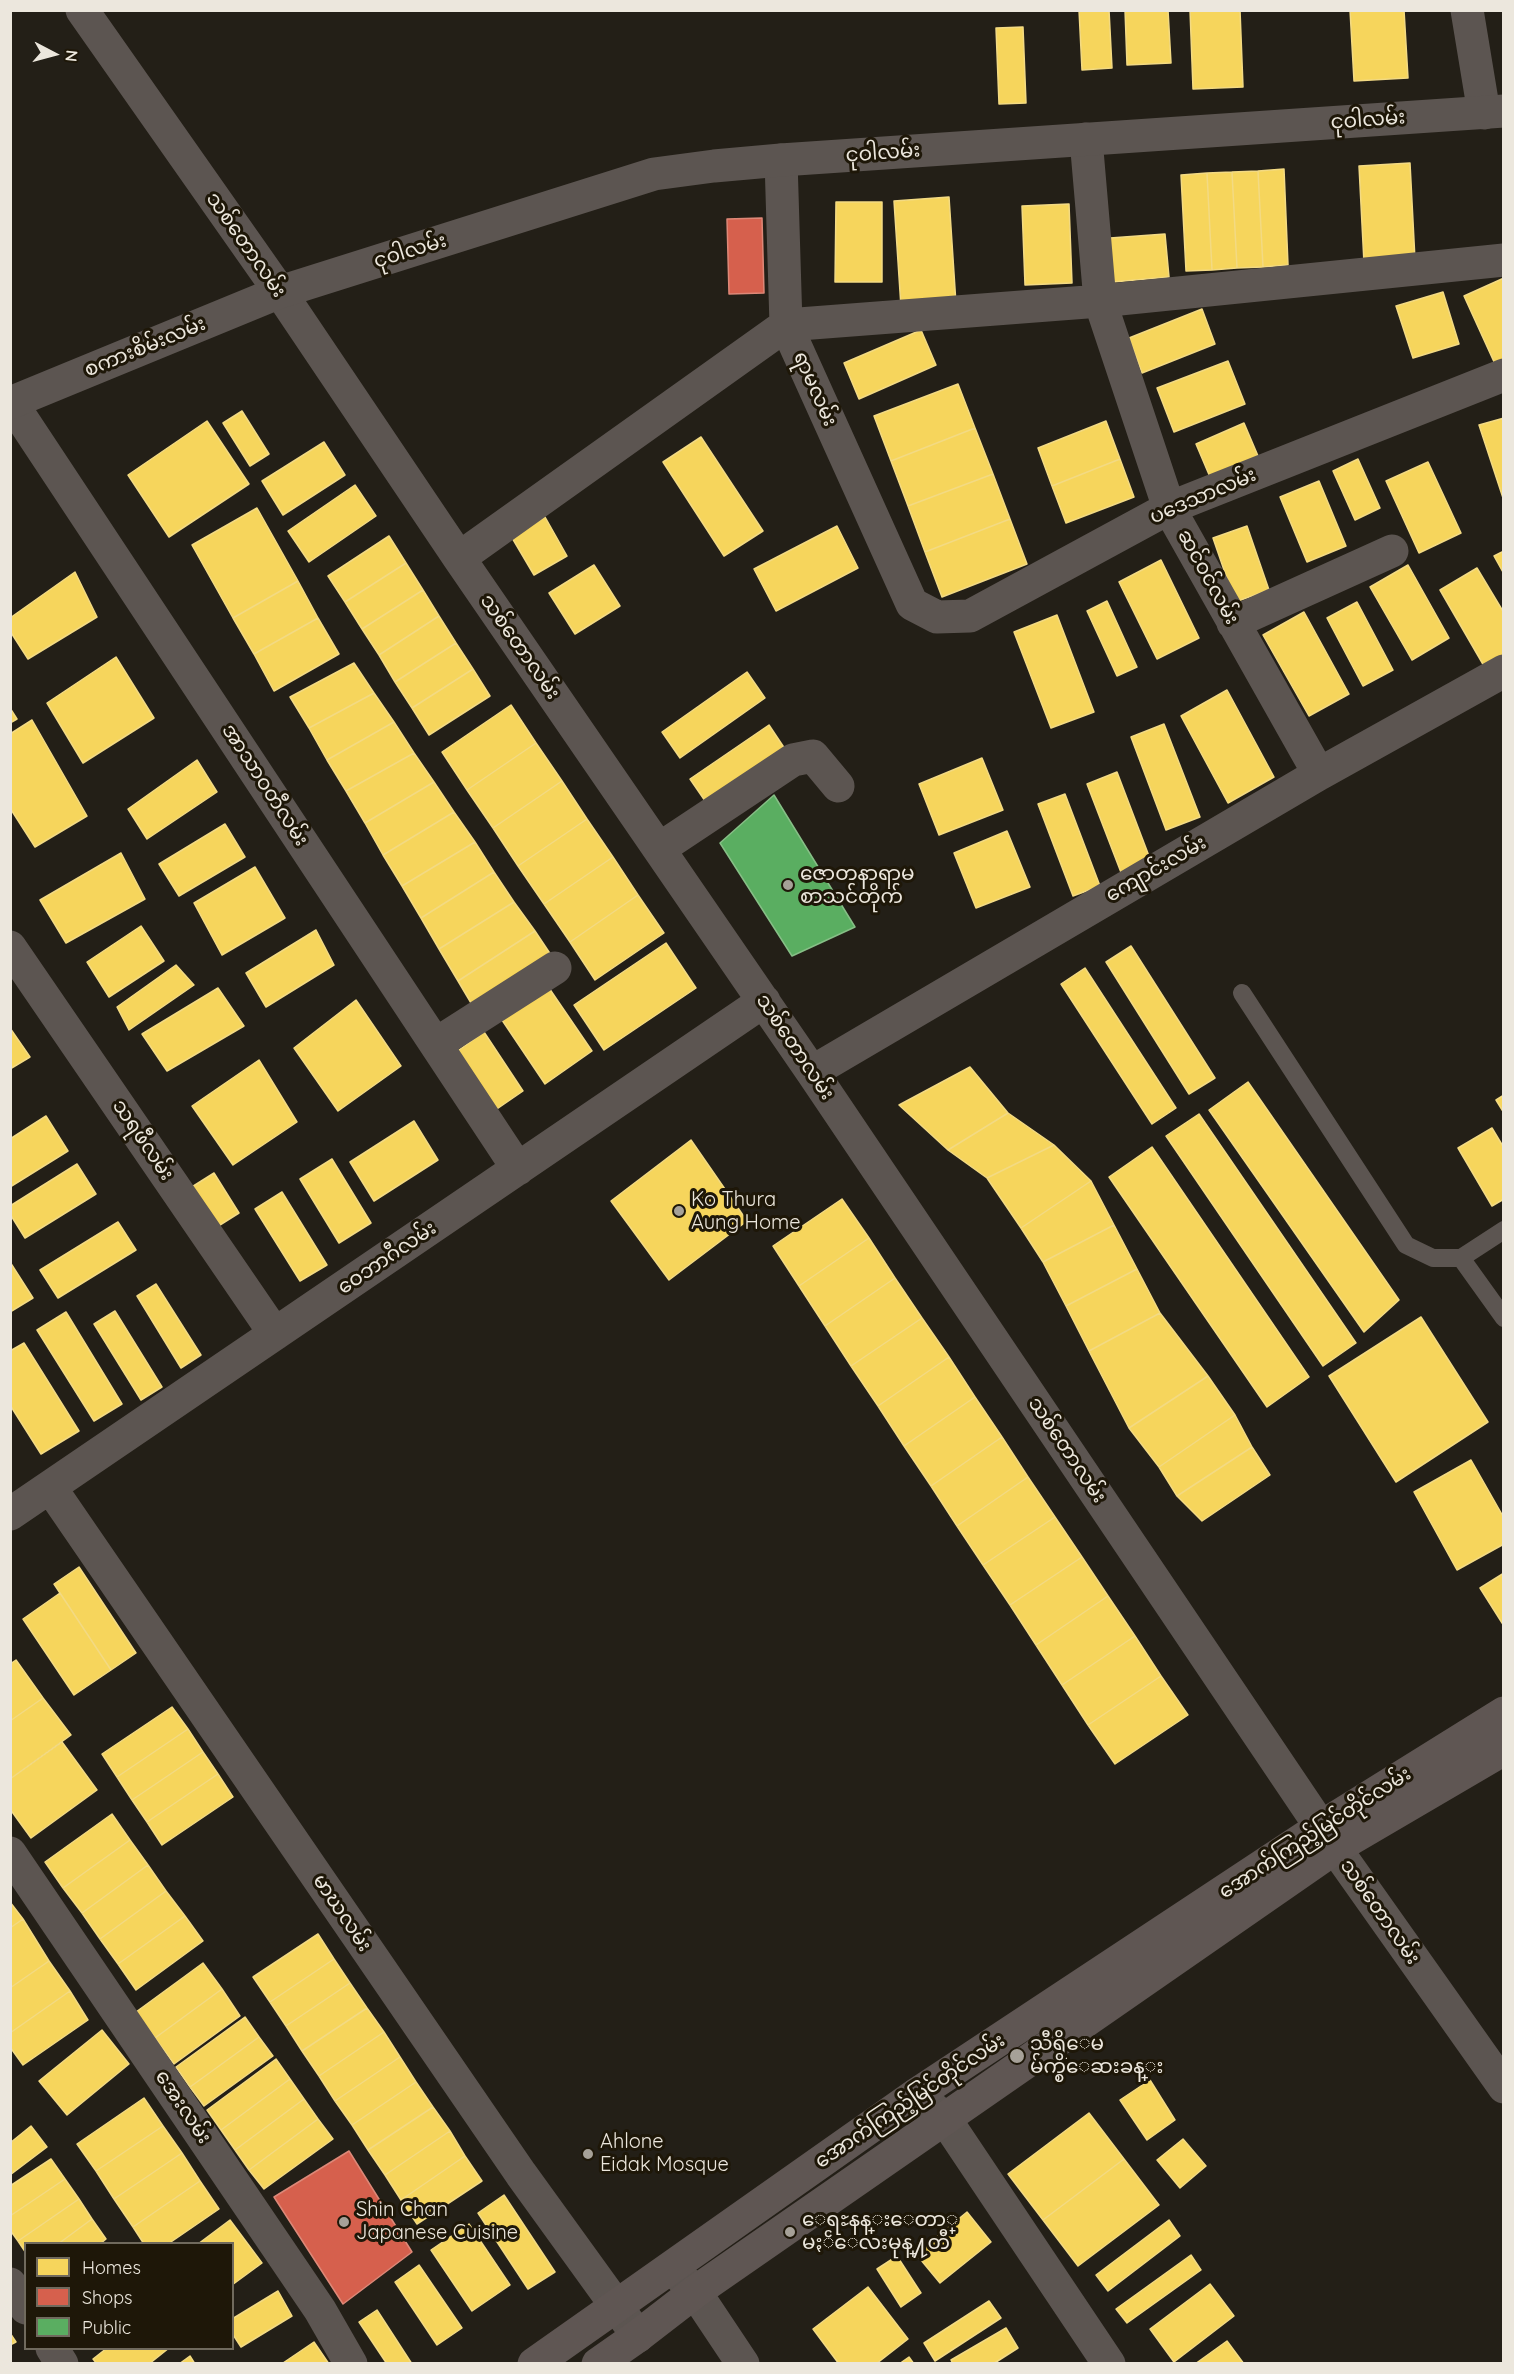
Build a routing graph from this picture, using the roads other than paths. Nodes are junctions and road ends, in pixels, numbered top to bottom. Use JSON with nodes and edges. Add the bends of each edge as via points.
{"nodes":[{"id":1,"x":82,"y":10,"type":"edge"},
{"id":2,"x":1467,"y":10,"type":"edge"},
{"id":3,"x":1494,"y":112,"type":"edge"},
{"id":4,"x":1086,"y":140,"type":"junction"},
{"id":5,"x":781,"y":160,"type":"junction"},
{"id":6,"x":1503,"y":260,"type":"edge"},
{"id":7,"x":280,"y":292,"type":"junction"},
{"id":8,"x":1100,"y":301,"type":"junction"},
{"id":9,"x":786,"y":326,"type":"junction"},
{"id":10,"x":1503,"y":375,"type":"edge"},
{"id":11,"x":11,"y":403,"type":"edge"},
{"id":12,"x":1168,"y":508,"type":"junction"},
{"id":13,"x":1392,"y":551,"type":"dead end"},
{"id":14,"x":459,"y":558,"type":"junction"},
{"id":15,"x":912,"y":604,"type":"joint"},
{"id":16,"x":1233,"y":623,"type":"junction"},
{"id":17,"x":1503,"y":671,"type":"edge"},
{"id":18,"x":1319,"y":774,"type":"junction"},
{"id":19,"x":838,"y":786,"type":"dead end"},
{"id":20,"x":659,"y":849,"type":"junction"},
{"id":21,"x":10,"y":947,"type":"edge"},
{"id":22,"x":555,"y":968,"type":"dead end"},
{"id":23,"x":1242,"y":993,"type":"dead end"},
{"id":24,"x":764,"y":1002,"type":"junction"},
{"id":25,"x":436,"y":1044,"type":"junction"},
{"id":26,"x":812,"y":1072,"type":"junction"},
{"id":27,"x":518,"y":1169,"type":"junction"},
{"id":28,"x":1503,"y":1230,"type":"edge"},
{"id":29,"x":1461,"y":1258,"type":"junction"},
{"id":30,"x":1503,"y":1317,"type":"edge"},
{"id":31,"x":275,"y":1334,"type":"junction"},
{"id":32,"x":50,"y":1487,"type":"junction"},
{"id":33,"x":14,"y":1504,"type":"edge"},
{"id":34,"x":1503,"y":1713,"type":"edge"},
{"id":35,"x":1503,"y":1749,"type":"edge"},
{"id":36,"x":1328,"y":1838,"type":"junction"},
{"id":37,"x":10,"y":1853,"type":"edge"},
{"id":38,"x":1503,"y":2087,"type":"edge"},
{"id":39,"x":917,"y":2094,"type":"junction"},
{"id":40,"x":945,"y":2119,"type":"junction"},
{"id":41,"x":670,"y":2266,"type":"junction"},
{"id":42,"x":10,"y":2284,"type":"edge"},
{"id":43,"x":695,"y":2292,"type":"junction"},
{"id":44,"x":24,"y":2305,"type":"edge"},
{"id":45,"x":617,"y":2306,"type":"junction"},
{"id":46,"x":638,"y":2336,"type":"junction"},
{"id":47,"x":53,"y":2350,"type":"edge"},
{"id":48,"x":62,"y":2364,"type":"edge"},
{"id":49,"x":351,"y":2364,"type":"edge"},
{"id":50,"x":534,"y":2364,"type":"edge"},
{"id":51,"x":598,"y":2364,"type":"edge"},
{"id":52,"x":743,"y":2364,"type":"edge"},
{"id":53,"x":1109,"y":2364,"type":"edge"}],
"edges":[{"from":1,"to":7,"type":"street","name":"သစ်တောလမ်း"},
{"from":2,"to":3,"type":"street"},
{"from":3,"to":4,"type":"street","name":"ငုဝါလမ်း"},
{"from":4,"to":5,"type":"street","name":"ငုဝါလမ်း"},
{"from":4,"to":8,"type":"street","name":"ဆင်ဝင်လမ်း"},
{"from":5,"to":7,"type":"street","name":"ငုဝါလမ်း","via":[[654,174]]},
{"from":5,"to":9,"type":"street","name":"ရာမလမ်း"},
{"from":6,"to":8,"type":"street"},
{"from":7,"to":11,"type":"street","name":"စကားစိမ်းလမ်း"},
{"from":7,"to":14,"type":"street","name":"သစ်တောလမ်း"},
{"from":8,"to":9,"type":"street"},
{"from":8,"to":12,"type":"street","name":"ဆင်ဝင်လမ်း"},
{"from":9,"to":14,"type":"street"},
{"from":9,"to":15,"type":"street","name":"ရာမလမ်း"},
{"from":10,"to":12,"type":"street","name":"ပဒေသာလမ်း"},
{"from":11,"to":25,"type":"street","name":"အာသာဝတီလမ်း"},
{"from":12,"to":15,"type":"street","name":"ပဒေသာလမ်း","via":[[970,616],[938,617]]},
{"from":12,"to":16,"type":"street","name":"ဆင်ဝင်လမ်း"},
{"from":13,"to":16,"type":"street"},
{"from":14,"to":20,"type":"street","name":"သစ်တောလမ်း"},
{"from":16,"to":18,"type":"street","name":"ဆင်ဝင်လမ်း"},
{"from":17,"to":18,"type":"street","name":"ကျောင်းလမ်း"},
{"from":18,"to":26,"type":"street","name":"ကျောင်းလမ်း"},
{"from":19,"to":20,"type":"street","via":[[813,756],[793,759]]},
{"from":20,"to":24,"type":"street","name":"သစ်တောလမ်း"},
{"from":21,"to":31,"type":"street","name":"သရဖီလမ်း"},
{"from":22,"to":25,"type":"street"},
{"from":23,"to":29,"type":"lane","via":[[1406,1245],[1433,1258]]},
{"from":24,"to":26,"type":"street","name":"သစ်တောလမ်း"},
{"from":24,"to":27,"type":"street","name":"ဝေဘာဂီလမ်း"},
{"from":25,"to":27,"type":"street","name":"အာသာဝတီလမ်း"},
{"from":26,"to":36,"type":"street","name":"သစ်တောလမ်း"},
{"from":27,"to":31,"type":"street","name":"ဝေဘာဂီလမ်း"},
{"from":28,"to":29,"type":"lane"},
{"from":29,"to":30,"type":"lane"},
{"from":31,"to":32,"type":"street","name":"ဝေဘာဂီလမ်း"},
{"from":32,"to":33,"type":"street","name":"ဝေဘာဂီလမ်း"},
{"from":32,"to":45,"type":"street","name":"မာဃလမ်း","via":[[521,2174]]},
{"from":34,"to":36,"type":"main road","name":"အောက်ကြည့်မြင်တိုင်လမ်း"},
{"from":35,"to":36,"type":"main road","name":"အောက်ကြည့်မြင်တိုင်လမ်း"},
{"from":36,"to":38,"type":"street","name":"သစ်တောလမ်း"},
{"from":36,"to":39,"type":"main road","name":"အောက်ကြည့်မြင်တိုင်လမ်း"},
{"from":36,"to":40,"type":"main road","name":"အောက်ကြည့်မြင်တိုင်လမ်း"},
{"from":37,"to":49,"type":"street","name":"အေးလမ်း","via":[[320,2310]]},
{"from":39,"to":40,"type":"street"},
{"from":39,"to":41,"type":"main road","name":"အောက်ကြည့်မြင်တိုင်လမ်း"},
{"from":40,"to":43,"type":"main road","name":"အောက်ကြည့်မြင်တိုင်လမ်း"},
{"from":40,"to":53,"type":"street"},
{"from":41,"to":43,"type":"street"},
{"from":41,"to":45,"type":"main road","name":"အောက်ကြည့်မြင်တိုင်လမ်း"},
{"from":42,"to":44,"type":"street"},
{"from":43,"to":46,"type":"main road","name":"အောက်ကြည့်မြင်တိုင်လမ်း"},
{"from":43,"to":52,"type":"street"},
{"from":45,"to":46,"type":"street","name":"မာဃလမ်း"},
{"from":45,"to":50,"type":"main road","name":"အောက်ကြည့်မြင်တိုင်လမ်း"},
{"from":46,"to":51,"type":"main road","name":"အောက်ကြည့်မြင်တိုင်လမ်း"},
{"from":47,"to":48,"type":"street"}]}
